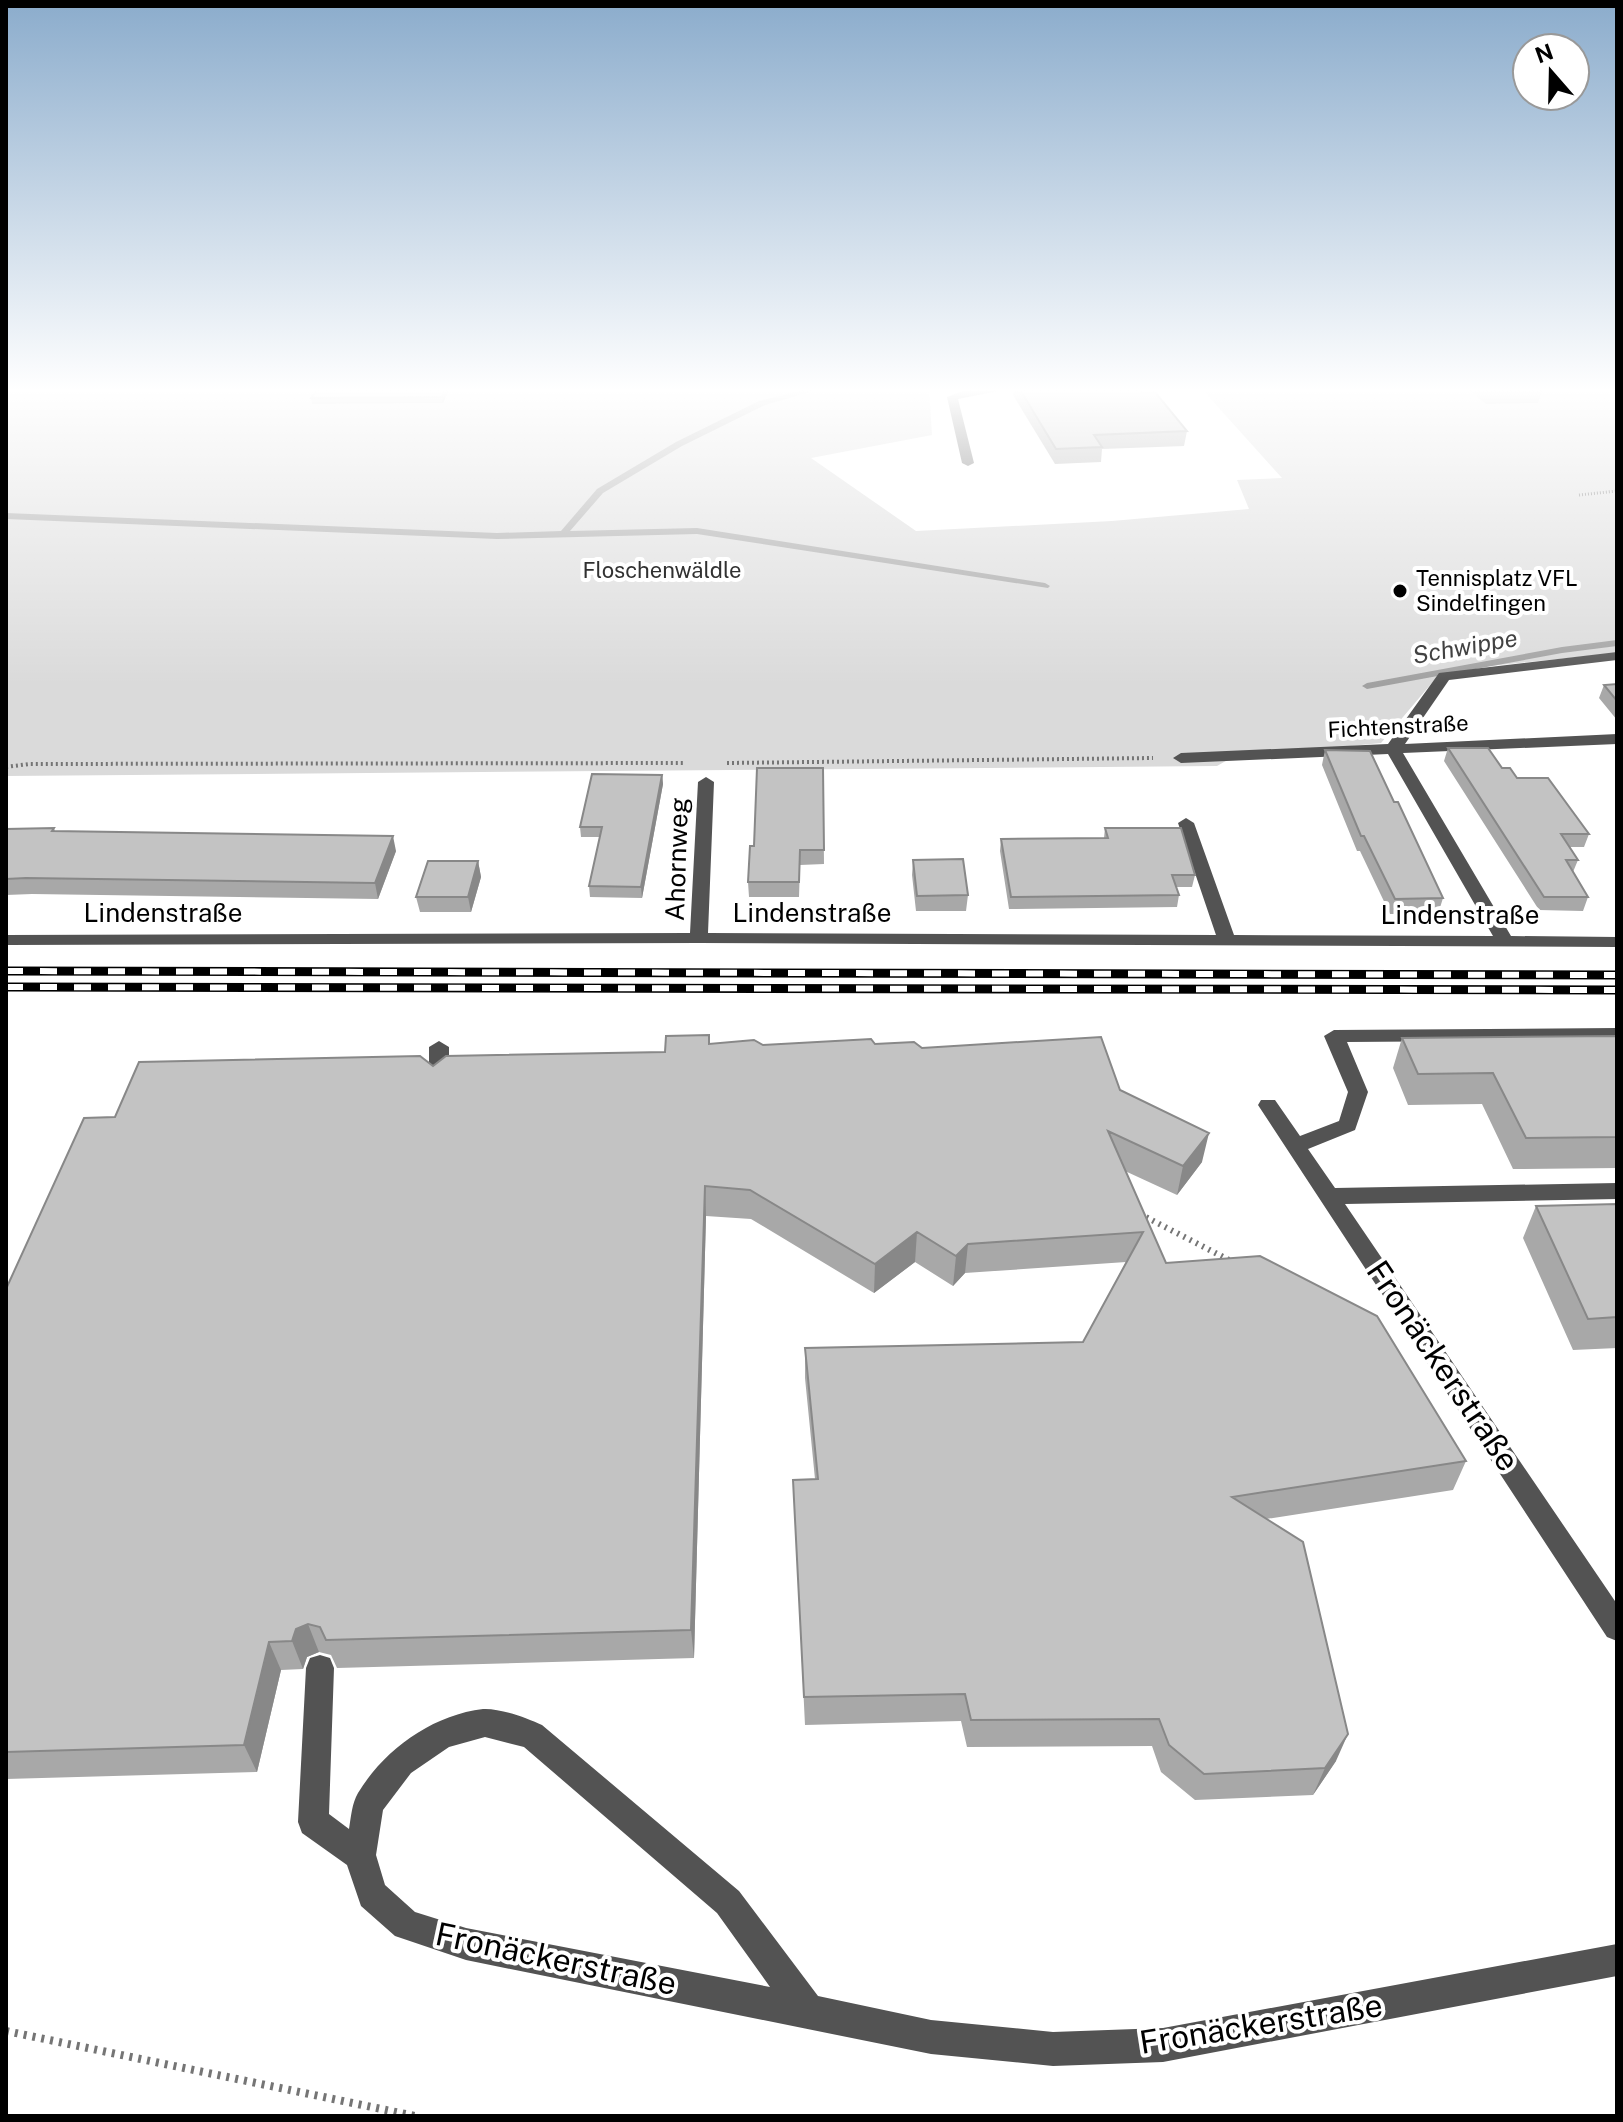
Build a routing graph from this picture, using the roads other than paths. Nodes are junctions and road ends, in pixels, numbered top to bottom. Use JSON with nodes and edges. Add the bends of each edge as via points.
{"nodes":[{"id":1,"x":1617,"y":656,"type":"edge"},
{"id":2,"x":1617,"y":739,"type":"edge"},
{"id":3,"x":1393,"y":749,"type":"junction"},
{"id":4,"x":1181,"y":758,"type":"road end"},
{"id":5,"x":706,"y":782,"type":"dead end"},
{"id":6,"x":1186,"y":823,"type":"dead end"},
{"id":7,"x":699,"y":938,"type":"junction"},
{"id":8,"x":6,"y":940,"type":"edge"},
{"id":9,"x":1227,"y":941,"type":"junction"},
{"id":10,"x":1505,"y":941,"type":"junction"},
{"id":11,"x":1617,"y":942,"type":"edge"},
{"id":12,"x":1617,"y":1034,"type":"edge"},
{"id":13,"x":439,"y":1047,"type":"dead end"},
{"id":14,"x":439,"y":1085,"type":"edge"},
{"id":15,"x":1268,"y":1105,"type":"dead end"},
{"id":16,"x":1295,"y":1146,"type":"junction"},
{"id":17,"x":1617,"y":1191,"type":"edge"},
{"id":18,"x":1328,"y":1196,"type":"junction"},
{"id":19,"x":1617,"y":1628,"type":"edge"},
{"id":20,"x":320,"y":1668,"type":"edge"},
{"id":21,"x":360,"y":1855,"type":"junction"},
{"id":22,"x":1617,"y":1960,"type":"edge"},
{"id":23,"x":808,"y":2011,"type":"junction"}],
"edges":[{"from":1,"to":3,"type":"street","via":[[1444,676]]},
{"from":2,"to":3,"type":"street","name":"Fichtenstraße"},
{"from":3,"to":4,"type":"street","name":"Fichtenstraße"},
{"from":3,"to":10,"type":"street"},
{"from":5,"to":7,"type":"street","name":"Ahornweg"},
{"from":6,"to":9,"type":"street"},
{"from":7,"to":8,"type":"street","name":"Lindenstraße"},
{"from":7,"to":9,"type":"street","name":"Lindenstraße"},
{"from":9,"to":10,"type":"street","name":"Lindenstraße"},
{"from":10,"to":11,"type":"street","name":"Lindenstraße"},
{"from":12,"to":16,"type":"street","via":[[1334,1036],[1358,1092],[1348,1125]]},
{"from":13,"to":14,"type":"street"},
{"from":15,"to":16,"type":"street","name":"Fronäckerstraße"},
{"from":16,"to":18,"type":"street","name":"Fronäckerstraße"},
{"from":17,"to":18,"type":"street"},
{"from":18,"to":19,"type":"street","name":"Fronäckerstraße"},
{"from":20,"to":21,"type":"street","via":[[313,1822]]},
{"from":21,"to":23,"type":"street","name":"Fronäckerstraße","via":[[372,1895],[406,1925],[466,1944]]},
{"from":21,"to":23,"type":"street","name":"Fronäckerstraße","via":[[369,1804],[400,1763],[442,1735],[485,1723],[532,1735],[728,1902]]},
{"from":22,"to":23,"type":"street","name":"Fronäckerstraße","via":[[1163,2045],[1038,2047],[931,2037]]}]}
